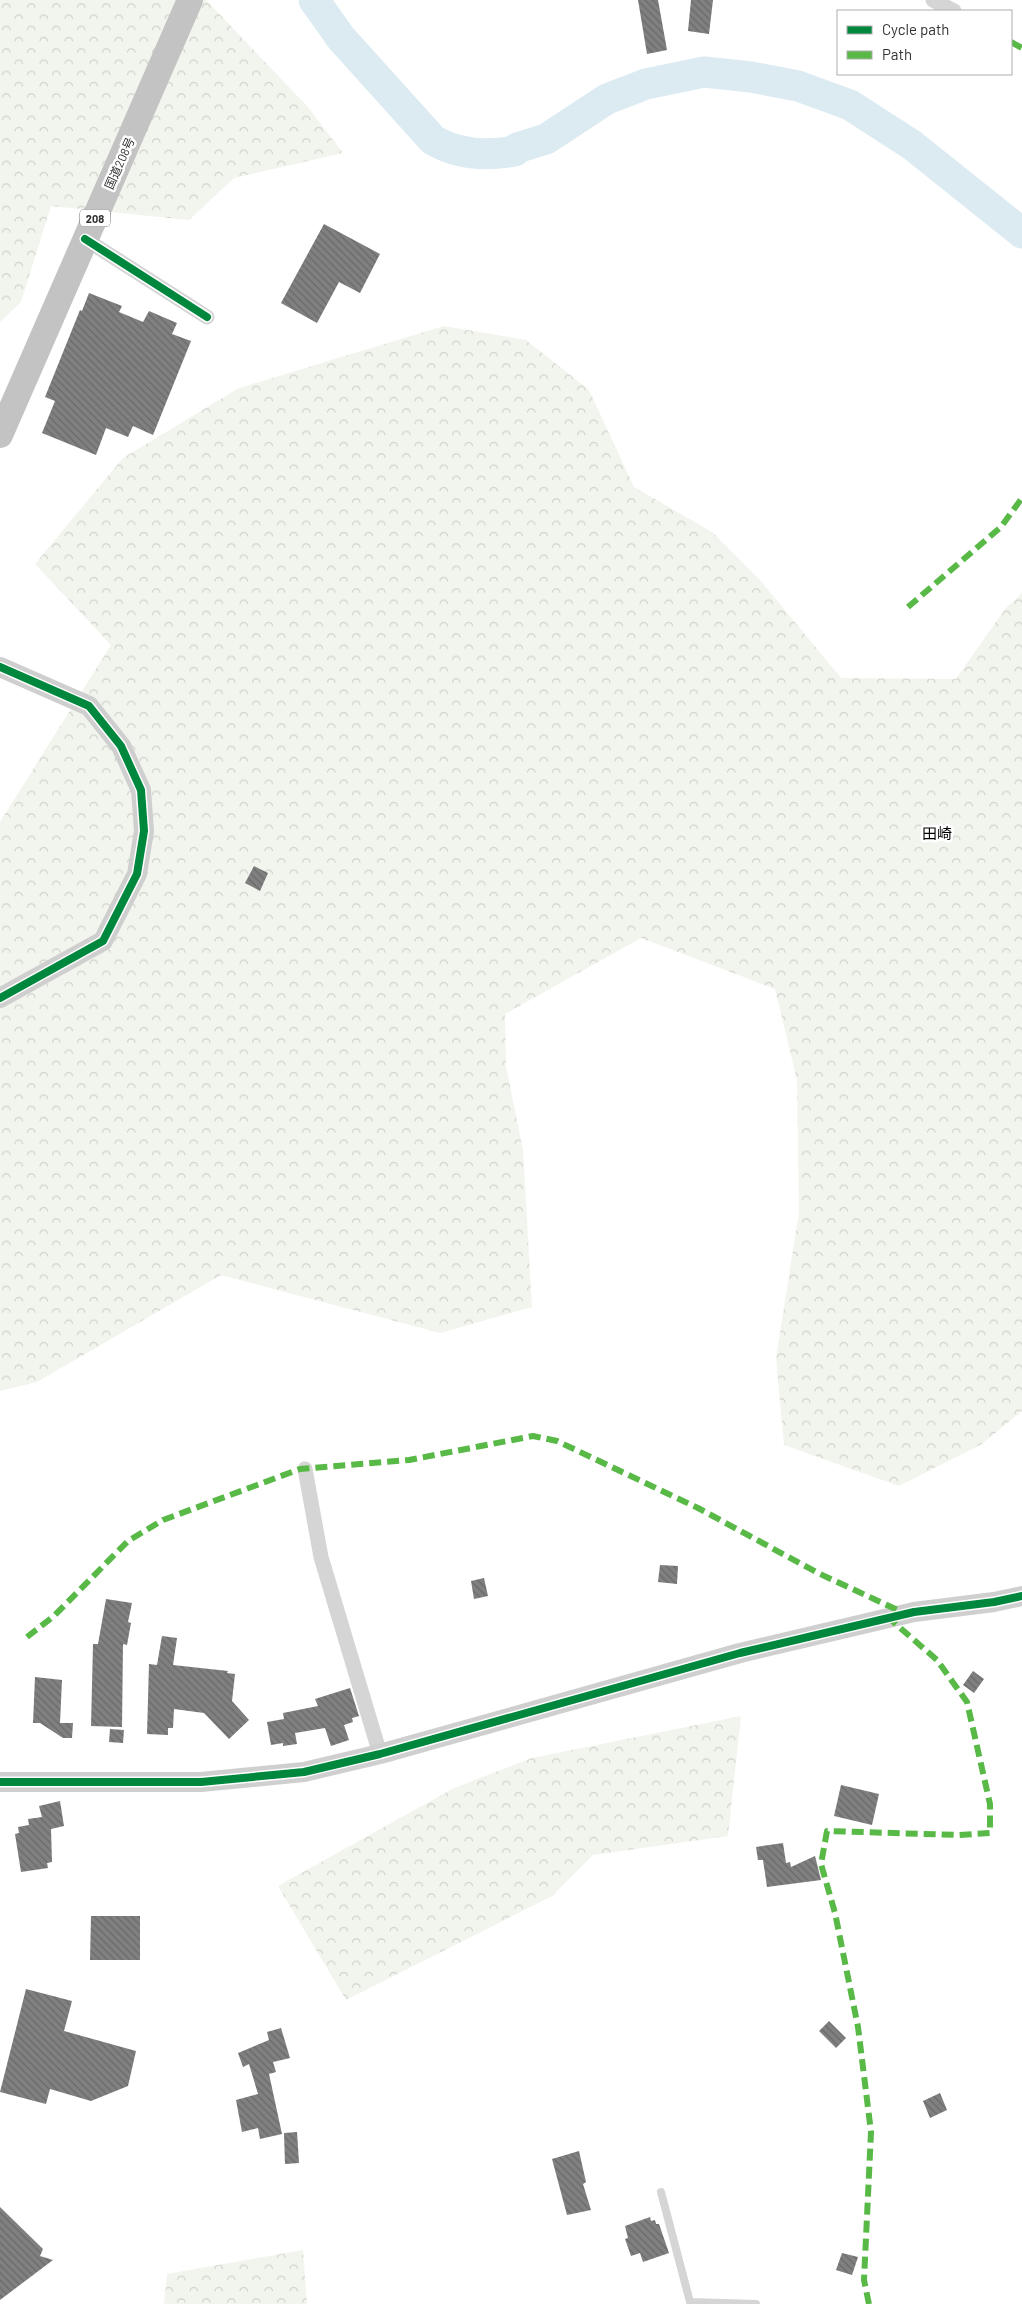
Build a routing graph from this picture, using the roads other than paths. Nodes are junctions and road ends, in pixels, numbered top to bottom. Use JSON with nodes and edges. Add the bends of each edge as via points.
{"nodes":[{"id":1,"x":190,"y":0,"type":"edge"},
{"id":2,"x":933,"y":0,"type":"edge"},
{"id":3,"x":952,"y":10,"type":"edge"},
{"id":4,"x":85,"y":240,"type":"junction"},
{"id":5,"x":207,"y":317,"type":"dead end"},
{"id":6,"x":0,"y":436,"type":"edge"},
{"id":7,"x":0,"y":667,"type":"edge"},
{"id":8,"x":0,"y":998,"type":"edge"},
{"id":9,"x":305,"y":1469,"type":"dead end"},
{"id":10,"x":1022,"y":1596,"type":"edge"},
{"id":11,"x":380,"y":1754,"type":"junction"},
{"id":12,"x":0,"y":1782,"type":"edge"},
{"id":13,"x":661,"y":2192,"type":"dead end"},
{"id":14,"x":756,"y":2304,"type":"edge"}],
"edges":[{"from":1,"to":4,"type":"highway","name":"国道208号","number":"208"},
{"from":2,"to":3,"type":"street"},
{"from":4,"to":5,"type":"street"},
{"from":4,"to":6,"type":"highway","name":"国道208号","number":"208"},
{"from":7,"to":8,"type":"street","via":[[88,706],[121,746],[141,790],[144,831],[137,874],[103,942]]},
{"from":9,"to":11,"type":"street","via":[[321,1558]]},
{"from":10,"to":11,"type":"street","via":[[914,1612],[740,1653]]},
{"from":11,"to":12,"type":"street","via":[[304,1772],[201,1782]]},
{"from":13,"to":14,"type":"lane","via":[[690,2302]]}]}
